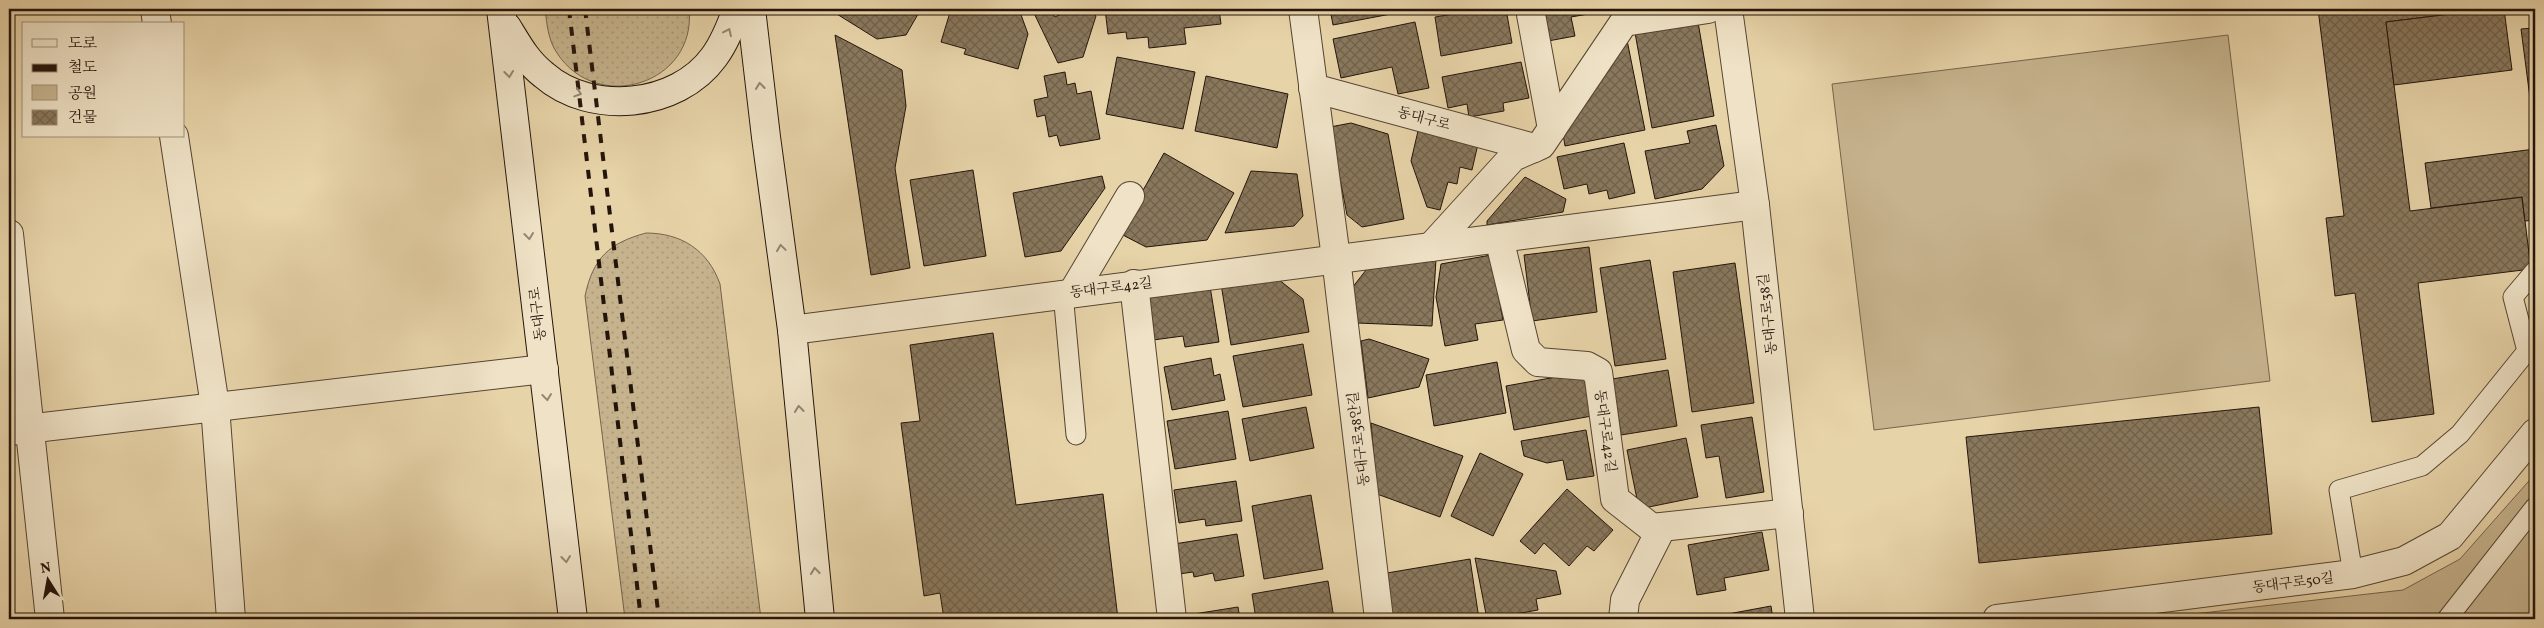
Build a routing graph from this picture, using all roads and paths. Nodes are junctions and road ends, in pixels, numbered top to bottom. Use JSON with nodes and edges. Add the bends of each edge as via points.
{"nodes":[{"id":1,"x":155,"y":9,"type":"edge"},
{"id":2,"x":501,"y":9,"type":"edge"},
{"id":3,"x":737,"y":9,"type":"edge"},
{"id":4,"x":751,"y":9,"type":"edge"},
{"id":5,"x":1303,"y":9,"type":"edge"},
{"id":6,"x":1530,"y":9,"type":"edge"},
{"id":7,"x":1708,"y":9,"type":"edge"},
{"id":8,"x":1728,"y":9,"type":"edge"},
{"id":9,"x":157,"y":22,"type":"edge"},
{"id":10,"x":1313,"y":88,"type":"junction"},
{"id":11,"x":174,"y":138,"type":"edge"},
{"id":12,"x":1543,"y":138,"type":"junction"},
{"id":13,"x":1130,"y":196,"type":"dead end"},
{"id":14,"x":1755,"y":205,"type":"junction"},
{"id":15,"x":9,"y":234,"type":"edge"},
{"id":16,"x":1499,"y":238,"type":"junction"},
{"id":17,"x":1431,"y":247,"type":"junction"},
{"id":18,"x":1336,"y":258,"type":"junction"},
{"id":19,"x":2535,"y":271,"type":"edge"},
{"id":20,"x":1134,"y":284,"type":"junction"},
{"id":21,"x":1068,"y":293,"type":"junction"},
{"id":22,"x":792,"y":330,"type":"junction"},
{"id":23,"x":544,"y":369,"type":"junction"},
{"id":24,"x":215,"y":406,"type":"junction"},
{"id":25,"x":20,"y":430,"type":"edge"},
{"id":26,"x":2535,"y":433,"type":"edge"},
{"id":27,"x":1076,"y":435,"type":"dead end"},
{"id":28,"x":2535,"y":507,"type":"edge"},
{"id":29,"x":1789,"y":513,"type":"junction"},
{"id":30,"x":1662,"y":527,"type":"junction"},
{"id":31,"x":2354,"y":574,"type":"junction"},
{"id":32,"x":50,"y":619,"type":"edge"},
{"id":33,"x":231,"y":619,"type":"edge"},
{"id":34,"x":572,"y":619,"type":"edge"},
{"id":35,"x":820,"y":619,"type":"edge"},
{"id":36,"x":1172,"y":619,"type":"edge"},
{"id":37,"x":1379,"y":619,"type":"edge"},
{"id":38,"x":1623,"y":619,"type":"edge"},
{"id":39,"x":1800,"y":619,"type":"edge"},
{"id":40,"x":1997,"y":619,"type":"edge"},
{"id":41,"x":2447,"y":619,"type":"edge"}],
"edges":[{"from":1,"to":9,"type":"street"},
{"from":2,"to":3,"type":"street","one_way":true,"via":[[507,27],[523,54],[544,76],[571,92],[594,98],[633,101],[663,94],[690,79],[714,58],[730,31]]},
{"from":2,"to":23,"type":"street","name":"동대구로","one_way":true},
{"from":22,"to":4,"type":"street","one_way":true},
{"from":5,"to":10,"type":"street"},
{"from":6,"to":12,"type":"street"},
{"from":7,"to":12,"type":"street","via":[[1624,22]]},
{"from":8,"to":14,"type":"street","name":"동대구로38길"},
{"from":10,"to":12,"type":"street","name":"동대구로"},
{"from":10,"to":18,"type":"street"},
{"from":11,"to":24,"type":"street"},
{"from":12,"to":17,"type":"street","via":[[1514,157]]},
{"from":13,"to":21,"type":"street"},
{"from":14,"to":16,"type":"street","name":"동대구로42길"},
{"from":14,"to":29,"type":"street","name":"동대구로38길"},
{"from":15,"to":25,"type":"street"},
{"from":16,"to":17,"type":"street","name":"동대구로42길"},
{"from":16,"to":30,"type":"street","name":"동대구로42길","via":[[1526,350],[1538,362],[1588,366],[1598,372],[1615,499],[1652,528]]},
{"from":17,"to":18,"type":"street","name":"동대구로42길"},
{"from":18,"to":20,"type":"street","name":"동대구로42길"},
{"from":18,"to":37,"type":"street","name":"동대구로38안길"},
{"from":19,"to":31,"type":"lane","via":[[2513,297],[2527,351],[2460,434],[2422,466],[2339,490]]},
{"from":20,"to":21,"type":"street","name":"동대구로42길"},
{"from":20,"to":36,"type":"street"},
{"from":21,"to":22,"type":"street","name":"동대구로42길"},
{"from":21,"to":27,"type":"lane"},
{"from":35,"to":22,"type":"street","one_way":true},
{"from":23,"to":24,"type":"street"},
{"from":23,"to":34,"type":"street","name":"동대구로","one_way":true},
{"from":24,"to":25,"type":"street"},
{"from":24,"to":33,"type":"street"},
{"from":25,"to":32,"type":"street"},
{"from":26,"to":31,"type":"street","name":"동대구로50길","via":[[2450,536],[2404,561]]},
{"from":28,"to":41,"type":"lane"},
{"from":29,"to":30,"type":"street","name":"동대구로42길"},
{"from":29,"to":39,"type":"street","name":"동대구로38길"},
{"from":30,"to":38,"type":"street","via":[[1624,600]]},
{"from":31,"to":40,"type":"street","name":"동대구로50길"}]}
